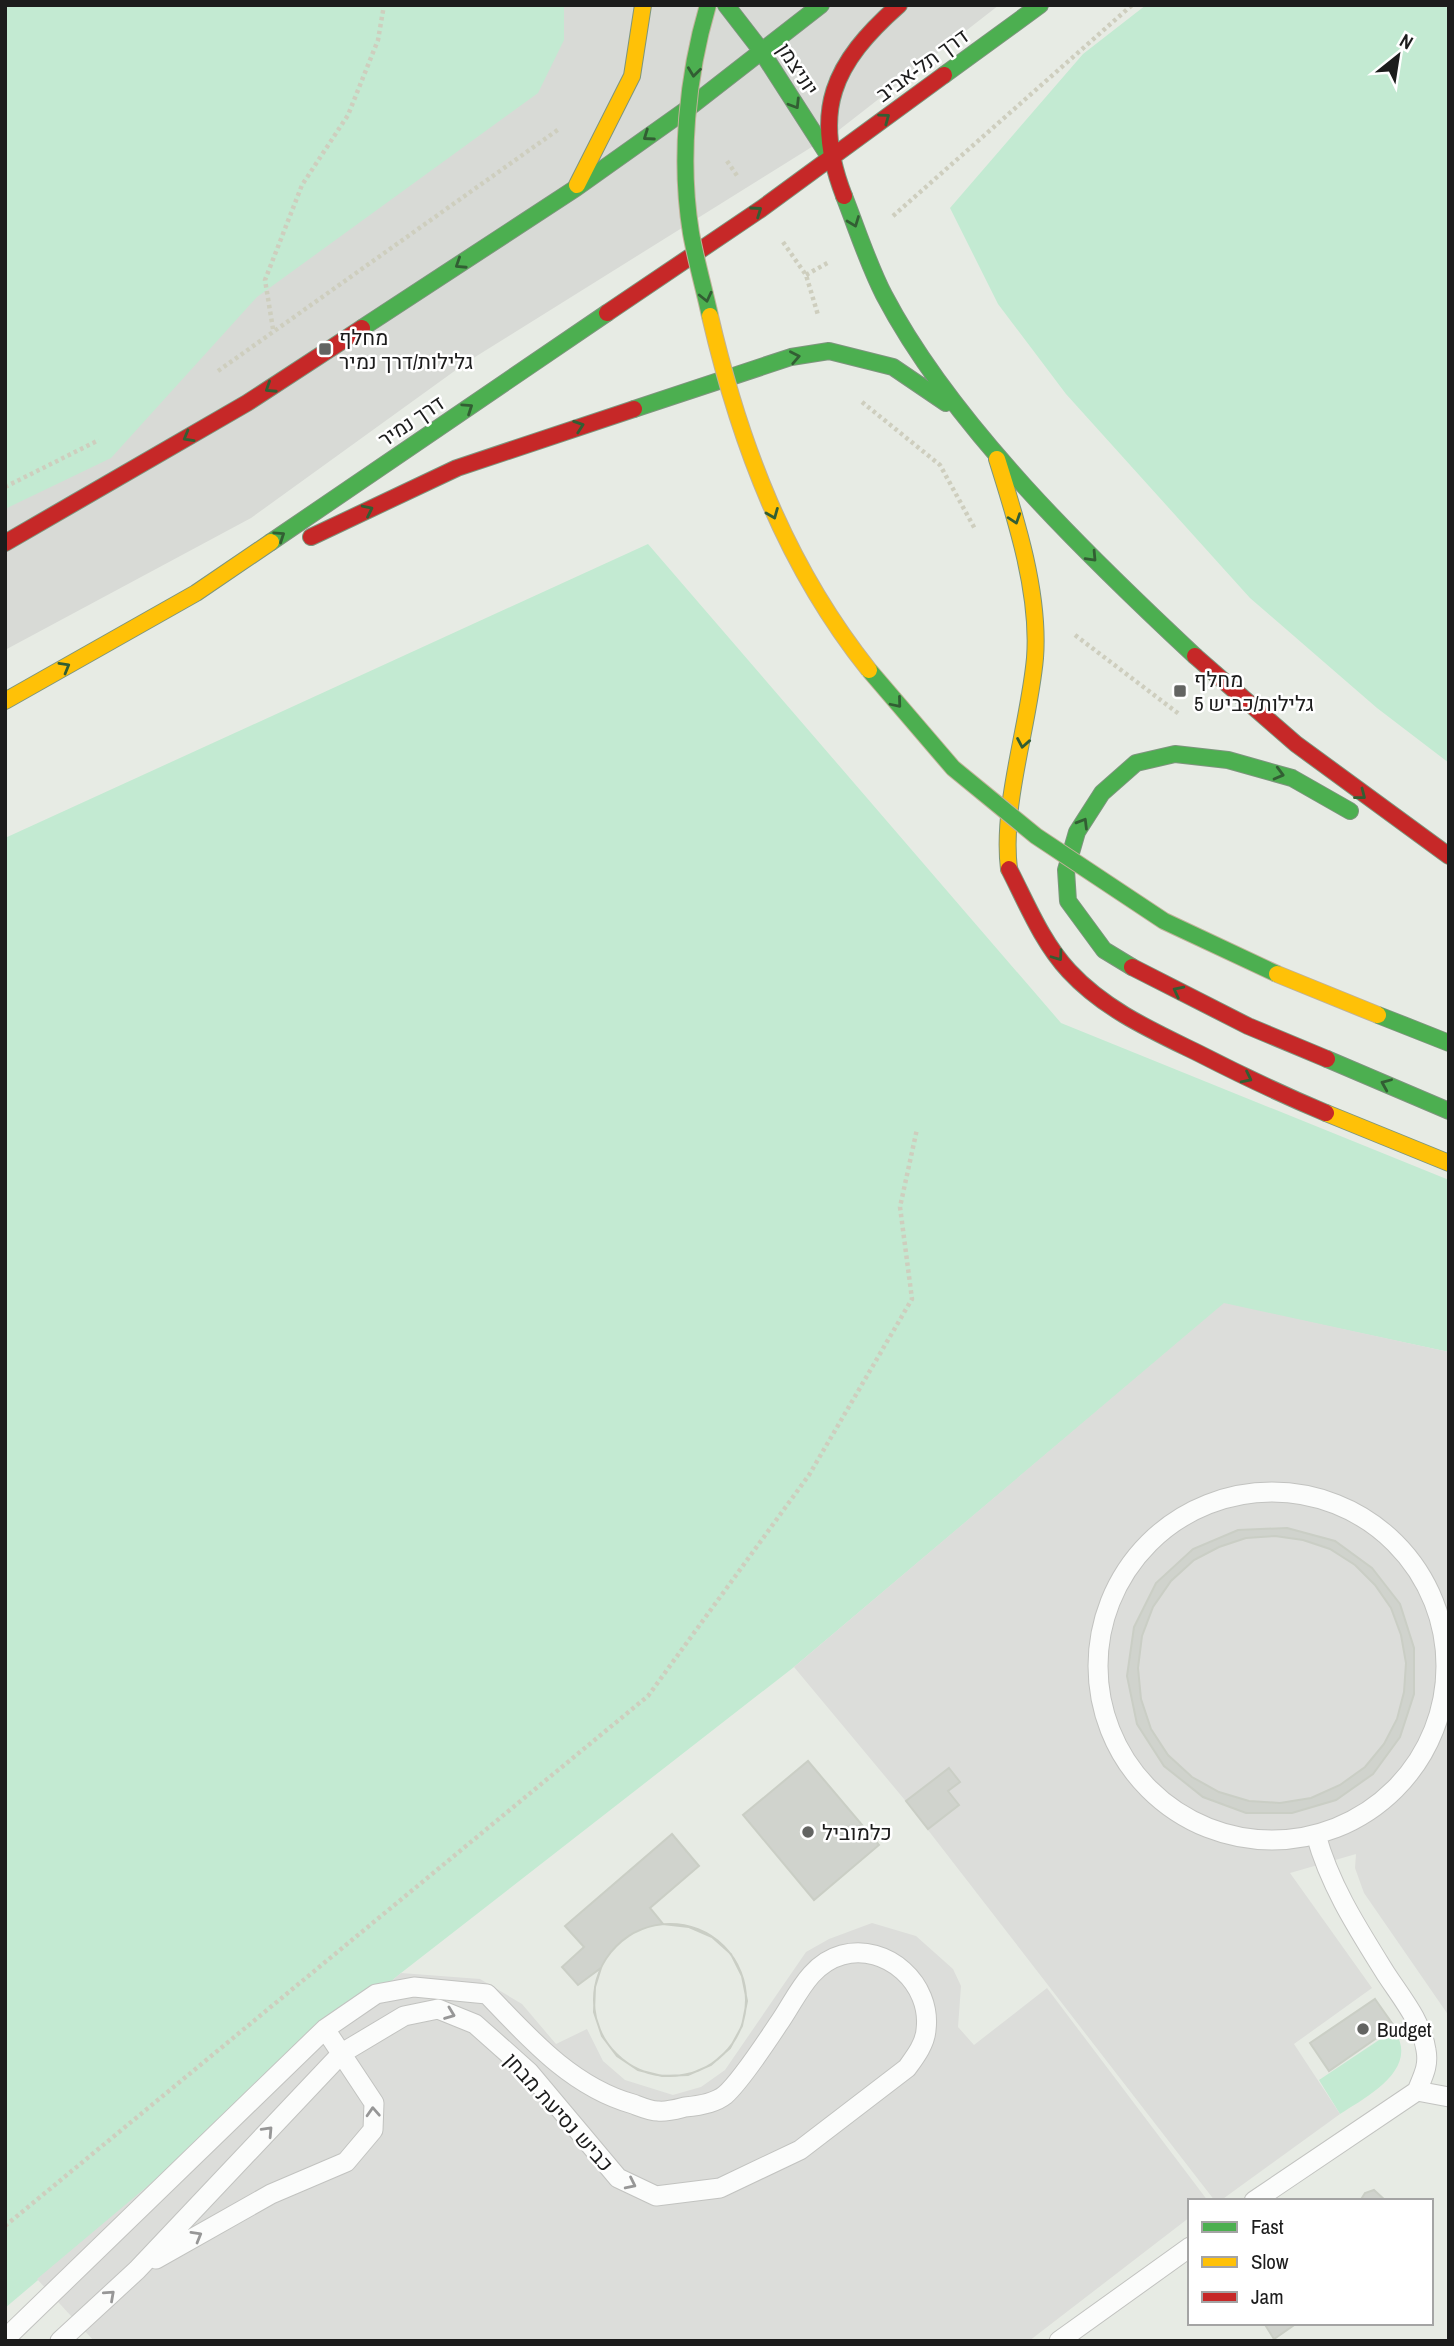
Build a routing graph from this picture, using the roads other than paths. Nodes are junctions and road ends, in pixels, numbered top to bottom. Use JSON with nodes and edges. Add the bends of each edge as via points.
{"nodes":[{"id":1,"x":643,"y":5,"type":"edge"},
{"id":2,"x":708,"y":5,"type":"edge"},
{"id":3,"x":726,"y":5,"type":"edge"},
{"id":4,"x":821,"y":5,"type":"edge"},
{"id":5,"x":899,"y":5,"type":"edge"},
{"id":6,"x":1040,"y":5,"type":"edge"},
{"id":7,"x":761,"y":50,"type":"junction"},
{"id":8,"x":830,"y":158,"type":"junction"},
{"id":9,"x":576,"y":188,"type":"junction"},
{"id":10,"x":962,"y":414,"type":"junction"},
{"id":11,"x":996,"y":453,"type":"junction"},
{"id":12,"x":5,"y":543,"type":"edge"},
{"id":13,"x":196,"y":593,"type":"junction"},
{"id":14,"x":5,"y":701,"type":"edge"},
{"id":15,"x":1364,"y":820,"type":"dead end"},
{"id":16,"x":1401,"y":841,"type":"dead end"},
{"id":17,"x":1449,"y":856,"type":"edge"},
{"id":18,"x":1449,"y":868,"type":"edge"},
{"id":19,"x":1449,"y":1043,"type":"edge"},
{"id":20,"x":1449,"y":1111,"type":"edge"},
{"id":21,"x":1449,"y":1163,"type":"edge"},
{"id":22,"x":1445,"y":1627,"type":"edge"},
{"id":23,"x":1449,"y":1727,"type":"edge"},
{"id":24,"x":1429,"y":1742,"type":"junction"},
{"id":25,"x":1316,"y":1835,"type":"junction"},
{"id":26,"x":325,"y":2029,"type":"junction"},
{"id":27,"x":342,"y":2053,"type":"junction"},
{"id":28,"x":1417,"y":2091,"type":"junction"},
{"id":29,"x":1449,"y":2097,"type":"edge"},
{"id":30,"x":1257,"y":2199,"type":"edge"},
{"id":31,"x":1188,"y":2248,"type":"edge"},
{"id":32,"x":137,"y":2270,"type":"junction"},
{"id":33,"x":5,"y":2339,"type":"edge"},
{"id":34,"x":60,"y":2341,"type":"edge"},
{"id":35,"x":1059,"y":2341,"type":"edge"}],
"edges":[{"from":1,"to":9,"type":"main road","via":[[632,76]]},
{"from":2,"to":19,"type":"main road","one_way":true,"bridge":true,"via":[[699,32],[685,147],[691,231],[718,350],[747,448],[776,523],[814,593],[867,667],[953,768],[1036,836],[1164,921],[1282,977]]},
{"from":3,"to":7,"type":"main road","name":"יוניצמן"},
{"from":4,"to":7,"type":"main road"},
{"from":5,"to":8,"type":"main road","via":[[848,60],[829,105]]},
{"from":8,"to":6,"type":"main road","name":"דרך תל-אביב","one_way":true},
{"from":7,"to":8,"type":"main road","name":"יוניצמן","one_way":true},
{"from":7,"to":9,"type":"main road","one_way":true},
{"from":8,"to":10,"type":"main road","one_way":true,"via":[[888,303]]},
{"from":13,"to":8,"type":"main road","name":"דרך נמיר","one_way":true},
{"from":9,"to":12,"type":"main road","one_way":true,"via":[[247,403]]},
{"from":10,"to":11,"type":"main road"},
{"from":13,"to":10,"type":"main road","one_way":true,"via":[[457,468],[791,357],[829,351],[893,367]]},
{"from":11,"to":17,"type":"main road","one_way":true,"via":[[1131,598],[1195,659],[1363,797]]},
{"from":11,"to":21,"type":"main road","one_way":true,"via":[[1019,528],[1035,655],[1007,849],[1009,869],[1040,931],[1068,970],[1100,1000],[1140,1025],[1278,1093]]},
{"from":14,"to":13,"type":"main road","name":"דרך נמיר","one_way":true},
{"from":20,"to":15,"type":"main road","one_way":true,"via":[[1248,1026],[1149,977],[1104,950],[1068,901],[1066,870],[1077,832],[1102,793],[1136,763],[1175,754],[1228,761],[1292,778]]},
{"from":16,"to":18,"type":"main road"},
{"from":22,"to":24,"type":"lane","via":[[1448,1660],[1443,1710]]},
{"from":22,"to":25,"type":"lane","via":[[1416,1565],[1381,1528],[1338,1503],[1289,1491],[1238,1494],[1191,1510],[1153,1536],[1124,1571],[1105,1612],[1097,1656],[1101,1701],[1116,1744],[1142,1782],[1175,1812],[1216,1831],[1261,1840]]},
{"from":23,"to":24,"type":"lane"},
{"from":24,"to":25,"type":"lane","via":[[1391,1795],[1349,1823]]},
{"from":25,"to":28,"type":"lane","via":[[1325,1868],[1344,1907],[1413,2017],[1426,2047],[1427,2067]]},
{"from":26,"to":27,"type":"lane"},
{"from":27,"to":26,"type":"lane","name":"כביש נסיעת מבחן","one_way":true,"via":[[404,2016],[438,2009],[475,2024],[529,2072],[618,2178],[656,2196],[720,2188],[800,2150],[907,2068],[926,2032],[925,2008],[903,1969],[875,1952],[843,1954],[822,1963],[802,1984],[780,2022],[724,2096],[658,2112],[594,2090],[542,2050],[487,1994],[414,1987],[376,1994]]},
{"from":26,"to":33,"type":"lane","name":"כביש נסיעת מבחן"},
{"from":32,"to":27,"type":"lane","name":"כביש נסיעת מבחן","one_way":true},
{"from":32,"to":27,"type":"lane","one_way":true,"via":[[271,2194],[346,2162],[373,2130],[374,2103]]},
{"from":28,"to":29,"type":"lane"},
{"from":28,"to":30,"type":"lane"},
{"from":31,"to":35,"type":"lane"},
{"from":34,"to":32,"type":"lane","name":"כביש נסיעת מבחן","one_way":true}]}
